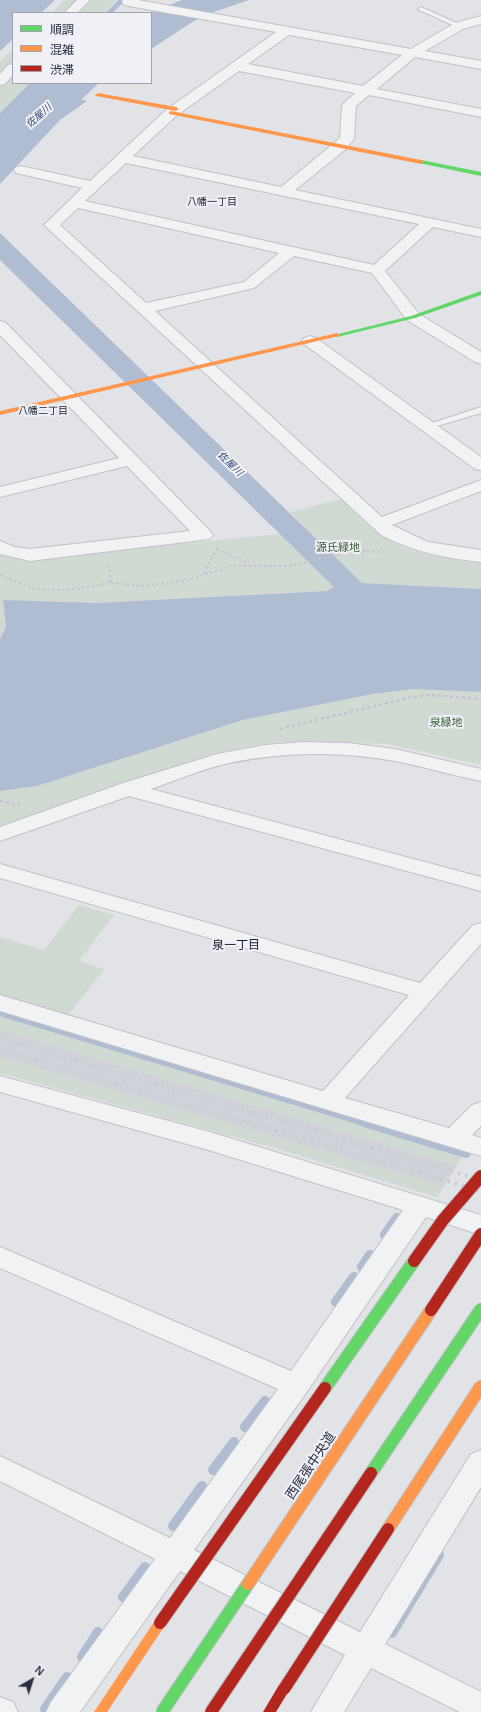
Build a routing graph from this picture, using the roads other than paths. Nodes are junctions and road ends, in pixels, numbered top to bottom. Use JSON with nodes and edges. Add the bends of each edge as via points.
{"nodes":[{"id":1,"x":84,"y":0,"type":"edge"},
{"id":2,"x":130,"y":0,"type":"edge"},
{"id":3,"x":421,"y":9,"type":"dead end"},
{"id":4,"x":71,"y":12,"type":"edge"},
{"id":5,"x":481,"y":20,"type":"edge"},
{"id":6,"x":459,"y":26,"type":"junction"},
{"id":7,"x":286,"y":31,"type":"junction"},
{"id":8,"x":411,"y":54,"type":"junction"},
{"id":9,"x":481,"y":65,"type":"edge"},
{"id":10,"x":236,"y":66,"type":"junction"},
{"id":11,"x":12,"y":69,"type":"edge"},
{"id":12,"x":0,"y":81,"type":"edge"},
{"id":13,"x":366,"y":91,"type":"junction"},
{"id":14,"x":98,"y":95,"type":"dead end"},
{"id":15,"x":176,"y":109,"type":"junction"},
{"id":16,"x":481,"y":113,"type":"edge"},
{"id":17,"x":344,"y":143,"type":"junction"},
{"id":18,"x":123,"y":158,"type":"junction"},
{"id":19,"x":481,"y":166,"type":"edge"},
{"id":20,"x":21,"y":170,"type":"dead end"},
{"id":21,"x":481,"y":174,"type":"edge"},
{"id":22,"x":93,"y":186,"type":"junction"},
{"id":23,"x":283,"y":192,"type":"junction"},
{"id":24,"x":75,"y":203,"type":"junction"},
{"id":25,"x":430,"y":222,"type":"junction"},
{"id":26,"x":481,"y":233,"type":"edge"},
{"id":27,"x":291,"y":251,"type":"junction"},
{"id":28,"x":377,"y":270,"type":"junction"},
{"id":29,"x":481,"y":293,"type":"edge"},
{"id":30,"x":143,"y":309,"type":"junction"},
{"id":31,"x":413,"y":317,"type":"junction"},
{"id":32,"x":3,"y":333,"type":"edge"},
{"id":33,"x":310,"y":341,"type":"junction"},
{"id":34,"x":481,"y":359,"type":"edge"},
{"id":35,"x":205,"y":366,"type":"junction"},
{"id":36,"x":70,"y":397,"type":"junction"},
{"id":37,"x":481,"y":410,"type":"edge"},
{"id":38,"x":0,"y":413,"type":"edge"},
{"id":39,"x":427,"y":426,"type":"junction"},
{"id":40,"x":131,"y":460,"type":"junction"},
{"id":41,"x":481,"y":465,"type":"edge"},
{"id":42,"x":481,"y":485,"type":"edge"},
{"id":43,"x":0,"y":492,"type":"edge"},
{"id":44,"x":379,"y":524,"type":"junction"},
{"id":45,"x":0,"y":547,"type":"edge"},
{"id":46,"x":481,"y":556,"type":"edge"},
{"id":47,"x":481,"y":775,"type":"edge"},
{"id":48,"x":128,"y":789,"type":"junction"},
{"id":49,"x":0,"y":834,"type":"edge"},
{"id":50,"x":0,"y":871,"type":"edge"},
{"id":51,"x":481,"y":884,"type":"edge"},
{"id":52,"x":481,"y":930,"type":"edge"},
{"id":53,"x":425,"y":992,"type":"junction"},
{"id":54,"x":0,"y":1003,"type":"edge"},
{"id":55,"x":0,"y":1084,"type":"edge"},
{"id":56,"x":328,"y":1101,"type":"junction"},
{"id":57,"x":481,"y":1111,"type":"edge"},
{"id":58,"x":453,"y":1139,"type":"junction"},
{"id":59,"x":481,"y":1147,"type":"edge"},
{"id":60,"x":481,"y":1176,"type":"edge"},
{"id":61,"x":419,"y":1207,"type":"junction"},
{"id":62,"x":481,"y":1225,"type":"edge"},
{"id":63,"x":481,"y":1234,"type":"edge"},
{"id":64,"x":0,"y":1256,"type":"edge"},
{"id":65,"x":481,"y":1309,"type":"edge"},
{"id":66,"x":296,"y":1386,"type":"junction"},
{"id":67,"x":481,"y":1386,"type":"edge"},
{"id":68,"x":0,"y":1468,"type":"edge"},
{"id":69,"x":479,"y":1468,"type":"edge"},
{"id":70,"x":176,"y":1554,"type":"junction"},
{"id":71,"x":365,"y":1650,"type":"junction"},
{"id":72,"x":481,"y":1707,"type":"edge"},
{"id":73,"x":62,"y":1712,"type":"edge"},
{"id":74,"x":100,"y":1712,"type":"edge"},
{"id":75,"x":162,"y":1712,"type":"edge"},
{"id":76,"x":211,"y":1712,"type":"edge"},
{"id":77,"x":269,"y":1712,"type":"edge"},
{"id":78,"x":327,"y":1712,"type":"edge"}],
"edges":[{"from":1,"to":4,"type":"street"},
{"from":2,"to":7,"type":"street","via":[[128,2]]},
{"from":3,"to":6,"type":"lane"},
{"from":5,"to":6,"type":"street"},
{"from":6,"to":8,"type":"street"},
{"from":7,"to":8,"type":"street"},
{"from":7,"to":10,"type":"street"},
{"from":8,"to":9,"type":"street"},
{"from":8,"to":13,"type":"street"},
{"from":10,"to":13,"type":"street"},
{"from":10,"to":15,"type":"street"},
{"from":11,"to":12,"type":"street"},
{"from":13,"to":16,"type":"street"},
{"from":13,"to":17,"type":"street","via":[[349,105]]},
{"from":14,"to":15,"type":"main road"},
{"from":15,"to":17,"type":"main road"},
{"from":15,"to":18,"type":"street"},
{"from":17,"to":19,"type":"main road"},
{"from":17,"to":21,"type":"main road"},
{"from":17,"to":23,"type":"street"},
{"from":18,"to":22,"type":"street"},
{"from":18,"to":23,"type":"street"},
{"from":20,"to":22,"type":"street"},
{"from":22,"to":24,"type":"street"},
{"from":23,"to":25,"type":"street"},
{"from":24,"to":27,"type":"street"},
{"from":24,"to":30,"type":"street","via":[[51,226]]},
{"from":25,"to":26,"type":"street"},
{"from":25,"to":28,"type":"street"},
{"from":27,"to":28,"type":"street"},
{"from":27,"to":30,"type":"street","via":[[249,285]]},
{"from":28,"to":31,"type":"street"},
{"from":29,"to":31,"type":"main road"},
{"from":30,"to":35,"type":"street"},
{"from":31,"to":33,"type":"main road"},
{"from":31,"to":34,"type":"street"},
{"from":32,"to":36,"type":"street"},
{"from":33,"to":35,"type":"main road"},
{"from":33,"to":39,"type":"street"},
{"from":35,"to":36,"type":"main road"},
{"from":35,"to":44,"type":"street"},
{"from":36,"to":38,"type":"main road"},
{"from":36,"to":40,"type":"street"},
{"from":37,"to":39,"type":"lane"},
{"from":39,"to":41,"type":"street"},
{"from":40,"to":43,"type":"street"},
{"from":40,"to":45,"type":"street","via":[[204,535],[30,555],[10,552]]},
{"from":42,"to":44,"type":"street"},
{"from":44,"to":46,"type":"street","via":[[388,532],[421,548]]},
{"from":47,"to":48,"type":"street","via":[[395,755],[348,749],[303,748],[224,758]]},
{"from":48,"to":49,"type":"street"},
{"from":48,"to":51,"type":"street"},
{"from":50,"to":53,"type":"street"},
{"from":52,"to":53,"type":"street"},
{"from":53,"to":56,"type":"street"},
{"from":54,"to":56,"type":"street"},
{"from":55,"to":61,"type":"street","via":[[210,1141]]},
{"from":56,"to":58,"type":"street"},
{"from":57,"to":58,"type":"street"},
{"from":58,"to":59,"type":"street"},
{"from":60,"to":74,"type":"main road","bridge":true,"via":[[439,1226]]},
{"from":61,"to":62,"type":"street"},
{"from":61,"to":66,"type":"street"},
{"from":63,"to":75,"type":"main road","name":"西尾張中央道","bridge":true},
{"from":64,"to":66,"type":"street"},
{"from":65,"to":76,"type":"main road","bridge":true},
{"from":66,"to":70,"type":"street"},
{"from":67,"to":77,"type":"main road","bridge":true},
{"from":68,"to":70,"type":"street"},
{"from":69,"to":71,"type":"street"},
{"from":70,"to":71,"type":"street"},
{"from":70,"to":73,"type":"street"},
{"from":71,"to":72,"type":"street"},
{"from":71,"to":78,"type":"street"}]}
